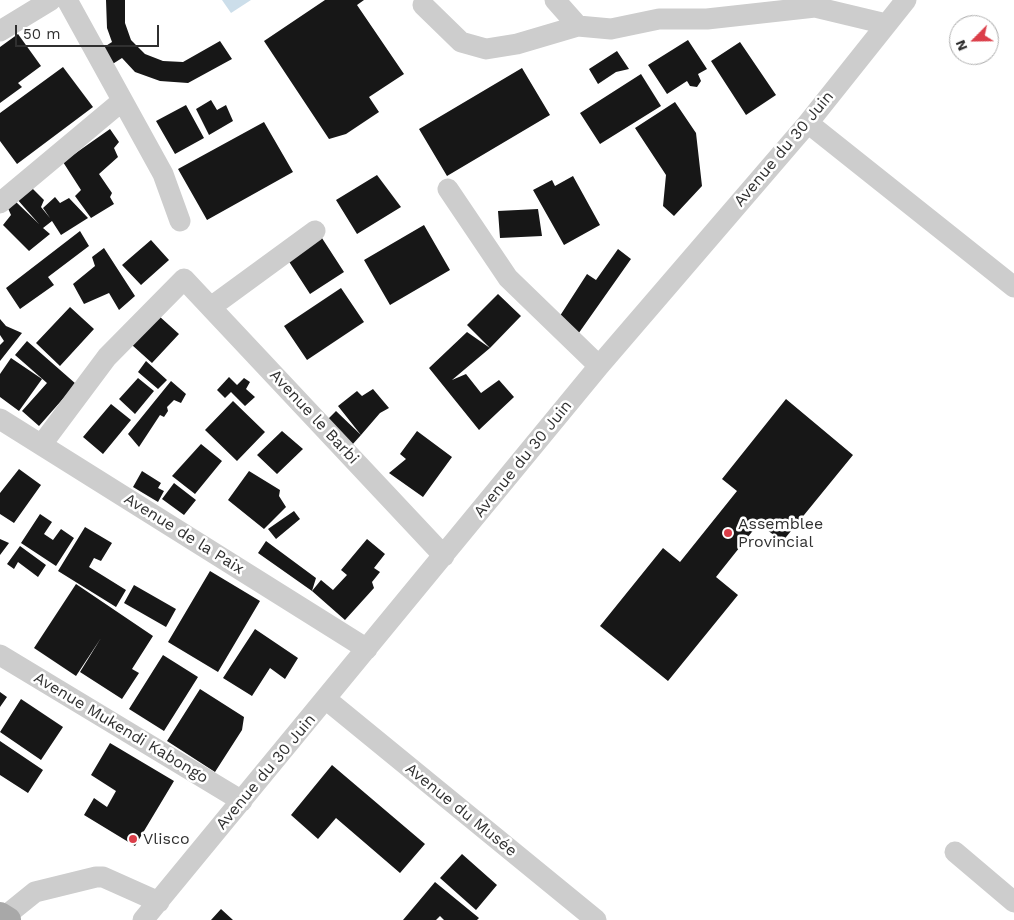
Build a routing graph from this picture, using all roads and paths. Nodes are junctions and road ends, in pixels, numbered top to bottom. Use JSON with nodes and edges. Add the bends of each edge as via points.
{"nodes":[{"id":1,"x":51,"y":0,"type":"edge"},
{"id":2,"x":67,"y":0,"type":"edge"},
{"id":3,"x":555,"y":0,"type":"edge"},
{"id":4,"x":906,"y":0,"type":"edge"},
{"id":5,"x":423,"y":4,"type":"dead end"},
{"id":6,"x":813,"y":4,"type":"edge"},
{"id":7,"x":886,"y":24,"type":"junction"},
{"id":8,"x":578,"y":26,"type":"junction"},
{"id":9,"x":0,"y":31,"type":"edge"},
{"id":10,"x":122,"y":101,"type":"junction"},
{"id":11,"x":808,"y":122,"type":"junction"},
{"id":12,"x":448,"y":189,"type":"dead end"},
{"id":13,"x":0,"y":203,"type":"edge"},
{"id":14,"x":180,"y":221,"type":"dead end"},
{"id":15,"x":315,"y":231,"type":"dead end"},
{"id":16,"x":1014,"y":287,"type":"edge"},
{"id":17,"x":211,"y":307,"type":"junction"},
{"id":18,"x":599,"y":366,"type":"junction"},
{"id":19,"x":0,"y":419,"type":"edge"},
{"id":20,"x":42,"y":444,"type":"junction"},
{"id":21,"x":444,"y":556,"type":"junction"},
{"id":22,"x":367,"y":649,"type":"junction"},
{"id":23,"x":0,"y":655,"type":"edge"},
{"id":24,"x":327,"y":700,"type":"junction"},
{"id":25,"x":242,"y":801,"type":"junction"},
{"id":26,"x":955,"y":852,"type":"dead end"},
{"id":27,"x":158,"y":902,"type":"junction"},
{"id":28,"x":1014,"y":902,"type":"edge"},
{"id":29,"x":4,"y":918,"type":"edge"},
{"id":30,"x":144,"y":920,"type":"edge"},
{"id":31,"x":596,"y":920,"type":"edge"}],
"edges":[{"from":1,"to":9,"type":"street"},
{"from":2,"to":10,"type":"street"},
{"from":3,"to":8,"type":"street"},
{"from":4,"to":7,"type":"street","name":"Avenue du 30 Juin"},
{"from":5,"to":8,"type":"street","via":[[461,42],[486,49],[517,44]]},
{"from":6,"to":7,"type":"street"},
{"from":6,"to":8,"type":"street","via":[[707,19],[659,19],[611,29]]},
{"from":7,"to":11,"type":"street","name":"Avenue du 30 Juin"},
{"from":10,"to":13,"type":"street"},
{"from":10,"to":14,"type":"street","via":[[162,174]]},
{"from":11,"to":16,"type":"street"},
{"from":11,"to":18,"type":"street","name":"Avenue du 30 Juin"},
{"from":12,"to":18,"type":"street","via":[[508,278]]},
{"from":15,"to":17,"type":"street"},
{"from":17,"to":20,"type":"street","name":"Avenue le Barbi","via":[[184,279],[108,357]]},
{"from":17,"to":21,"type":"street","name":"Avenue le Barbi"},
{"from":18,"to":21,"type":"street","name":"Avenue du 30 Juin"},
{"from":19,"to":20,"type":"street","name":"Avenue de la Paix"},
{"from":20,"to":22,"type":"street","name":"Avenue de la Paix"},
{"from":21,"to":22,"type":"street","name":"Avenue du 30 Juin"},
{"from":22,"to":24,"type":"street","name":"Avenue du 30 Juin"},
{"from":23,"to":25,"type":"street","name":"Avenue Mukendi Kabongo"},
{"from":24,"to":25,"type":"street","name":"Avenue du 30 Juin"},
{"from":24,"to":31,"type":"street","name":"Avenue du Musée"},
{"from":25,"to":27,"type":"street","name":"Avenue du 30 Juin"},
{"from":26,"to":28,"type":"street"},
{"from":27,"to":29,"type":"street","via":[[103,877],[96,877],[35,892]]},
{"from":27,"to":30,"type":"street","name":"Avenue du 30 Juin"}]}
